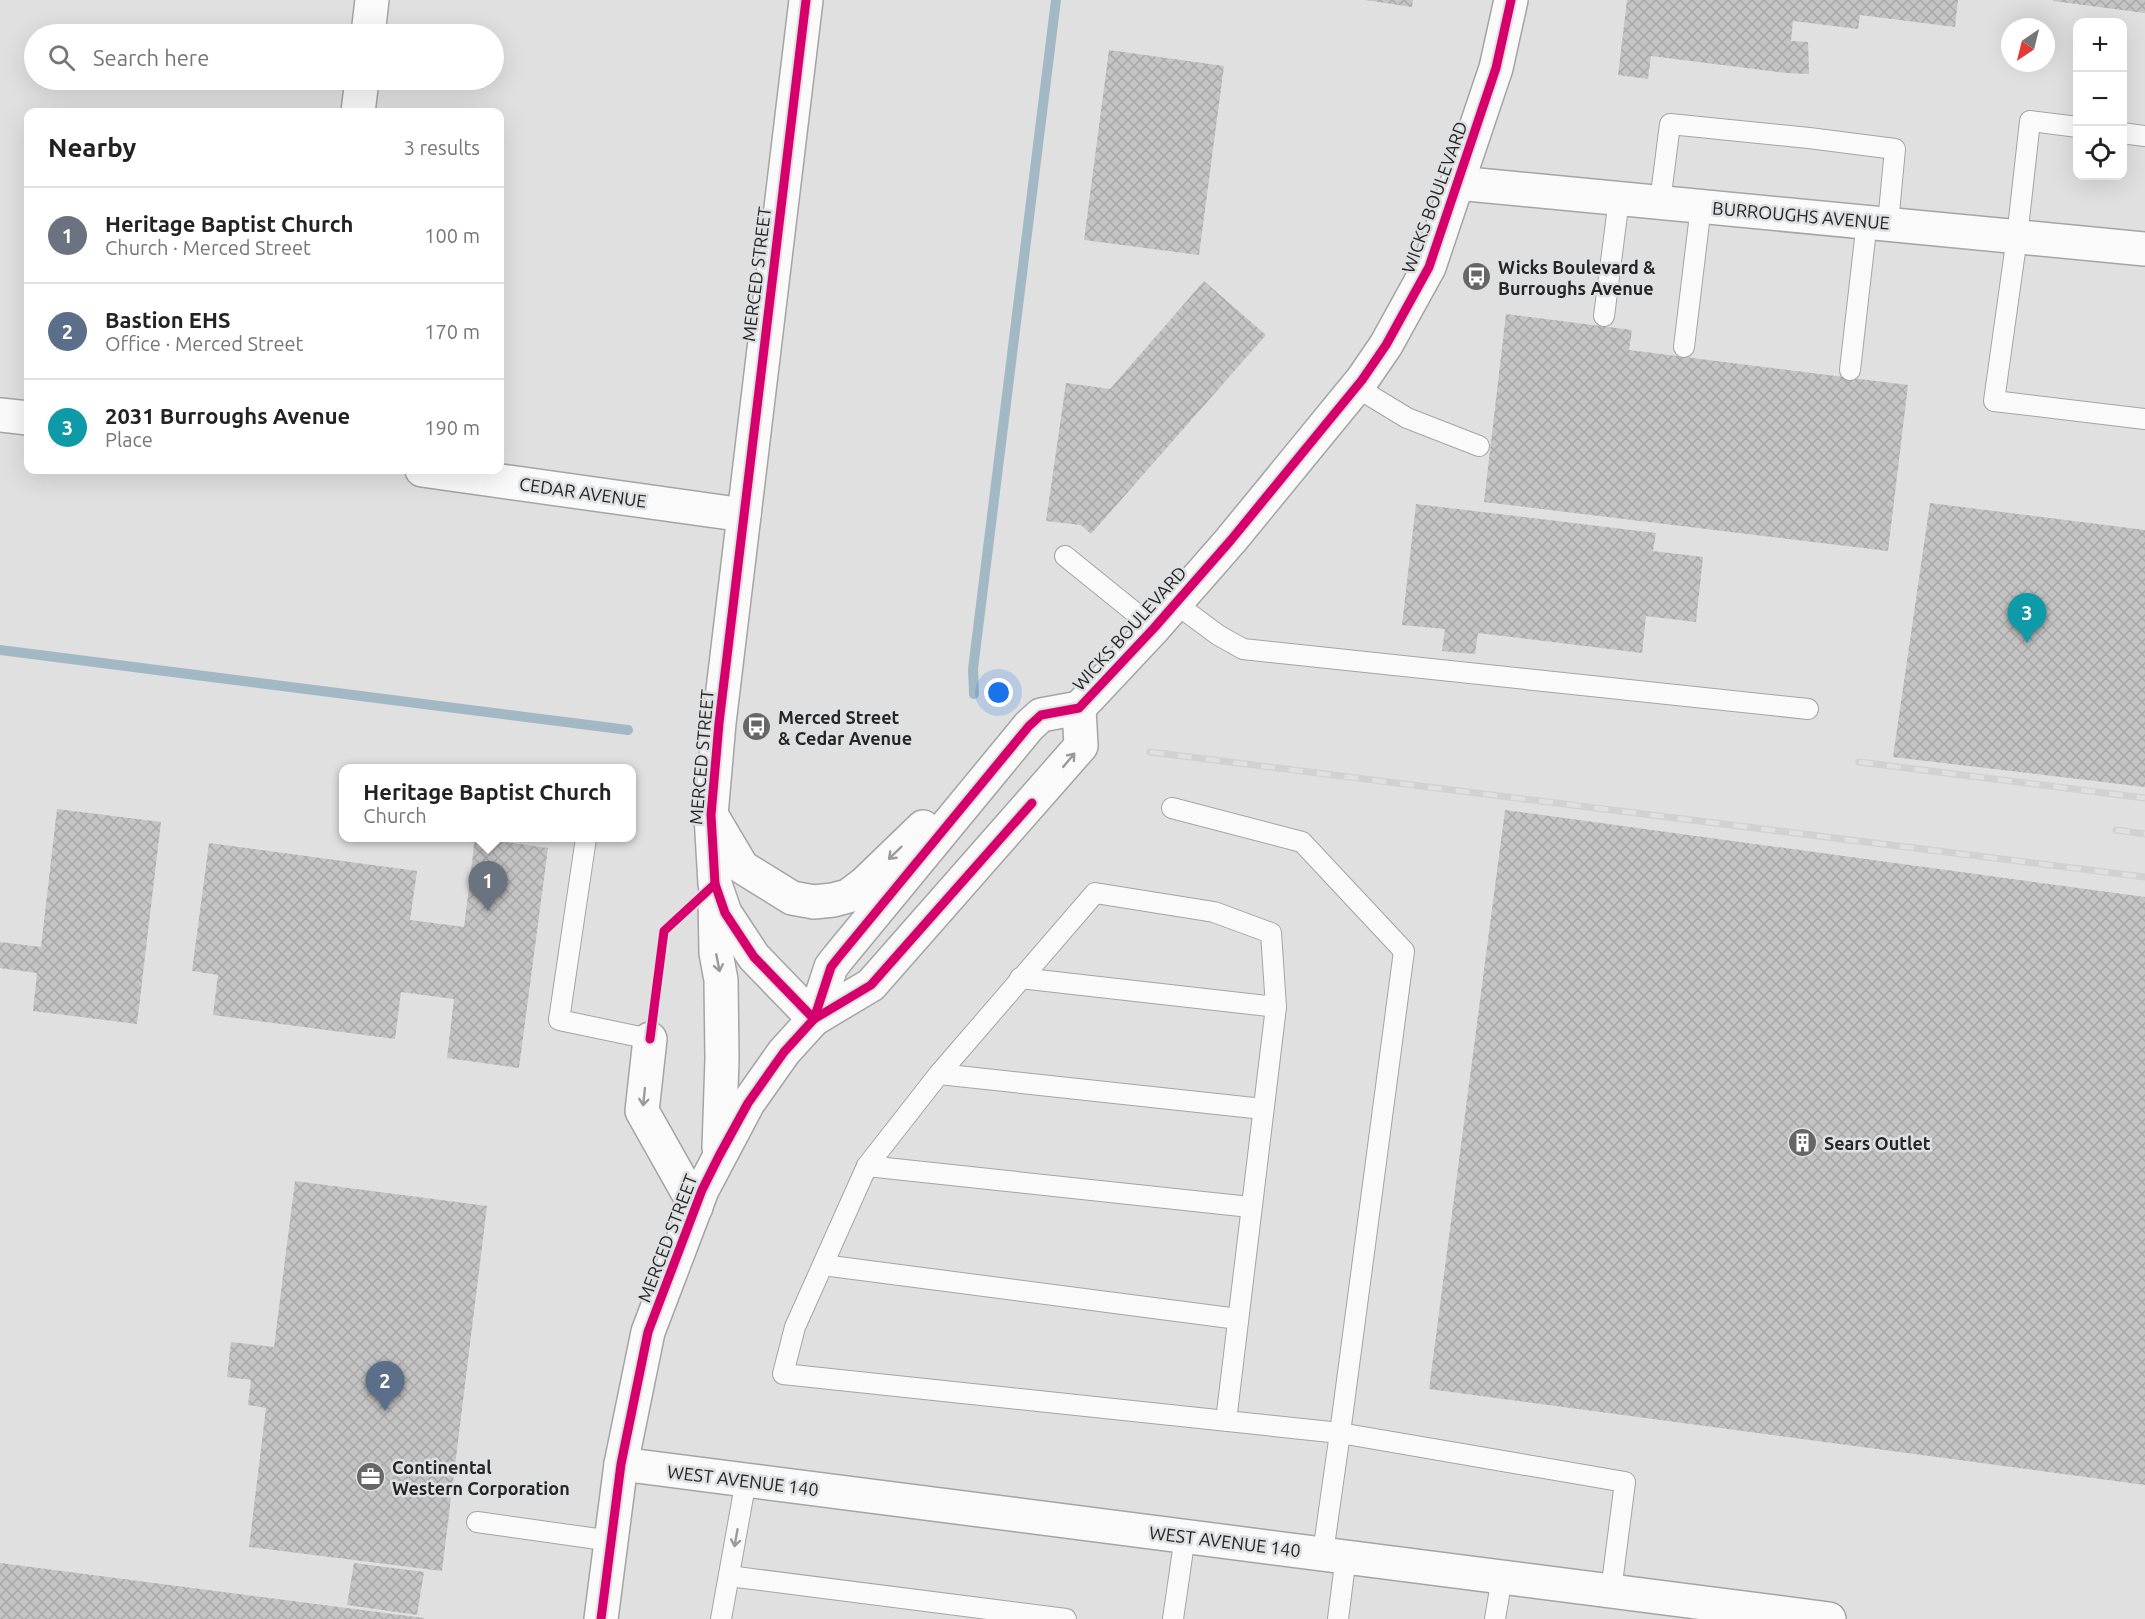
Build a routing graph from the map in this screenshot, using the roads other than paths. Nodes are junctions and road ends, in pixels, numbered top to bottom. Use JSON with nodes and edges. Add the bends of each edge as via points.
{"nodes":[{"id":1,"x":372,"y":0,"type":"edge"},
{"id":2,"x":806,"y":0,"type":"edge"},
{"id":3,"x":1511,"y":0,"type":"edge"},
{"id":4,"x":369,"y":24,"type":"edge"},
{"id":5,"x":361,"y":90,"type":"edge"},
{"id":6,"x":358,"y":108,"type":"edge"},
{"id":7,"x":2073,"y":126,"type":"edge"},
{"id":8,"x":2127,"y":134,"type":"edge"},
{"id":9,"x":2145,"y":136,"type":"edge"},
{"id":10,"x":1457,"y":183,"type":"junction"},
{"id":11,"x":1619,"y":199,"type":"junction"},
{"id":12,"x":1660,"y":202,"type":"junction"},
{"id":13,"x":1701,"y":206,"type":"junction"},
{"id":14,"x":1877,"y":222,"type":"junction"},
{"id":15,"x":2017,"y":237,"type":"junction"},
{"id":16,"x":2145,"y":249,"type":"edge"},
{"id":17,"x":1604,"y":316,"type":"dead end"},
{"id":18,"x":1684,"y":347,"type":"dead end"},
{"id":19,"x":1850,"y":370,"type":"dead end"},
{"id":20,"x":1356,"y":387,"type":"junction"},
{"id":21,"x":0,"y":415,"type":"edge"},
{"id":22,"x":24,"y":418,"type":"edge"},
{"id":23,"x":2145,"y":419,"type":"edge"},
{"id":24,"x":1479,"y":446,"type":"dead end"},
{"id":25,"x":451,"y":474,"type":"edge"},
{"id":26,"x":744,"y":515,"type":"junction"},
{"id":27,"x":1065,"y":556,"type":"dead end"},
{"id":28,"x":1175,"y":603,"type":"junction"},
{"id":29,"x":1154,"y":628,"type":"junction"},
{"id":30,"x":1079,"y":708,"type":"junction"},
{"id":31,"x":1808,"y":709,"type":"dead end"},
{"id":32,"x":1029,"y":726,"type":"junction"},
{"id":33,"x":1172,"y":808,"type":"dead end"},
{"id":34,"x":711,"y":815,"type":"junction"},
{"id":35,"x":585,"y":842,"type":"edge"},
{"id":36,"x":715,"y":884,"type":"junction"},
{"id":37,"x":1020,"y":978,"type":"junction"},
{"id":38,"x":1276,"y":1007,"type":"junction"},
{"id":39,"x":814,"y":1019,"type":"junction"},
{"id":40,"x":650,"y":1039,"type":"joint"},
{"id":41,"x":939,"y":1074,"type":"junction"},
{"id":42,"x":1263,"y":1109,"type":"junction"},
{"id":43,"x":719,"y":1156,"type":"junction"},
{"id":44,"x":867,"y":1166,"type":"junction"},
{"id":45,"x":696,"y":1207,"type":"junction"},
{"id":46,"x":1250,"y":1207,"type":"junction"},
{"id":47,"x":823,"y":1265,"type":"junction"},
{"id":48,"x":1238,"y":1319,"type":"junction"},
{"id":49,"x":1226,"y":1420,"type":"junction"},
{"id":50,"x":1340,"y":1433,"type":"junction"},
{"id":51,"x":621,"y":1464,"type":"junction"},
{"id":52,"x":746,"y":1480,"type":"junction"},
{"id":53,"x":477,"y":1522,"type":"dead end"},
{"id":54,"x":1185,"y":1536,"type":"junction"},
{"id":55,"x":612,"y":1541,"type":"junction"},
{"id":56,"x":1334,"y":1555,"type":"junction"},
{"id":57,"x":729,"y":1576,"type":"junction"},
{"id":58,"x":1502,"y":1577,"type":"junction"},
{"id":59,"x":1611,"y":1591,"type":"junction"},
{"id":60,"x":1762,"y":1615,"type":"edge"},
{"id":61,"x":601,"y":1619,"type":"edge"},
{"id":62,"x":721,"y":1619,"type":"edge"},
{"id":63,"x":1066,"y":1619,"type":"edge"},
{"id":64,"x":1173,"y":1619,"type":"edge"},
{"id":65,"x":1338,"y":1619,"type":"edge"},
{"id":66,"x":1496,"y":1619,"type":"edge"},
{"id":67,"x":1829,"y":1619,"type":"edge"}],
"edges":[{"from":1,"to":4,"type":"street"},
{"from":2,"to":26,"type":"street","name":"MERCED STREET"},
{"from":3,"to":10,"type":"street","name":"WICKS BOULEVARD","via":[[1496,68]]},
{"from":5,"to":6,"type":"street"},
{"from":7,"to":15,"type":"lane","via":[[2030,121]]},
{"from":8,"to":9,"type":"lane"},
{"from":10,"to":11,"type":"street","name":"BURROUGHS AVENUE"},
{"from":10,"to":20,"type":"street","name":"WICKS BOULEVARD","via":[[1429,267],[1386,345]]},
{"from":11,"to":12,"type":"street","name":"BURROUGHS AVENUE"},
{"from":11,"to":17,"type":"lane"},
{"from":12,"to":13,"type":"street","name":"BURROUGHS AVENUE"},
{"from":12,"to":14,"type":"lane","via":[[1670,124],[1895,149]]},
{"from":13,"to":14,"type":"street","name":"BURROUGHS AVENUE"},
{"from":13,"to":18,"type":"lane"},
{"from":14,"to":15,"type":"street","name":"BURROUGHS AVENUE"},
{"from":14,"to":19,"type":"lane"},
{"from":15,"to":16,"type":"street","name":"BURROUGHS AVENUE"},
{"from":15,"to":23,"type":"lane","via":[[1994,401]]},
{"from":20,"to":24,"type":"lane","via":[[1407,418]]},
{"from":20,"to":28,"type":"street","name":"WICKS BOULEVARD"},
{"from":21,"to":22,"type":"street"},
{"from":25,"to":26,"type":"street","name":"CEDAR AVENUE"},
{"from":26,"to":34,"type":"street","name":"MERCED STREET"},
{"from":27,"to":29,"type":"lane"},
{"from":28,"to":29,"type":"street","name":"WICKS BOULEVARD"},
{"from":28,"to":31,"type":"lane","via":[[1243,649]]},
{"from":29,"to":30,"type":"street","name":"WICKS BOULEVARD"},
{"from":30,"to":32,"type":"street","name":"WICKS BOULEVARD","via":[[1041,715]]},
{"from":39,"to":30,"type":"street","name":"WICKS BOULEVARD","one_way":true,"via":[[871,985],[1081,746]]},
{"from":32,"to":34,"type":"street","one_way":true,"via":[[848,896],[813,902],[792,898],[742,867]]},
{"from":32,"to":39,"type":"street","name":"WICKS BOULEVARD","via":[[831,967]]},
{"from":33,"to":50,"type":"lane","via":[[1302,842],[1404,951]]},
{"from":34,"to":36,"type":"street","name":"MERCED STREET"},
{"from":35,"to":40,"type":"lane","via":[[559,1020]]},
{"from":36,"to":39,"type":"street","name":"MERCED STREET","via":[[725,913],[754,957]]},
{"from":36,"to":43,"type":"street","one_way":true,"via":[[716,953],[721,980]]},
{"from":37,"to":38,"type":"lane"},
{"from":37,"to":38,"type":"lane","via":[[1095,893],[1214,912],[1271,933]]},
{"from":37,"to":41,"type":"lane"},
{"from":38,"to":42,"type":"lane"},
{"from":39,"to":43,"type":"street","name":"MERCED STREET","via":[[784,1052],[754,1095]]},
{"from":40,"to":45,"type":"street","one_way":true,"via":[[642,1112]]},
{"from":41,"to":42,"type":"lane"},
{"from":41,"to":44,"type":"lane"},
{"from":42,"to":46,"type":"lane"},
{"from":43,"to":45,"type":"street","name":"MERCED STREET"},
{"from":44,"to":46,"type":"lane"},
{"from":44,"to":47,"type":"lane"},
{"from":45,"to":51,"type":"street","name":"MERCED STREET","via":[[648,1332]]},
{"from":46,"to":48,"type":"lane"},
{"from":47,"to":48,"type":"lane"},
{"from":47,"to":49,"type":"lane","via":[[795,1327],[783,1374]]},
{"from":48,"to":49,"type":"lane"},
{"from":49,"to":50,"type":"lane"},
{"from":50,"to":56,"type":"lane"},
{"from":50,"to":59,"type":"lane","via":[[1625,1482]]},
{"from":51,"to":52,"type":"street","name":"WEST AVENUE 140"},
{"from":51,"to":55,"type":"street","name":"MERCED STREET"},
{"from":52,"to":54,"type":"street","name":"WEST AVENUE 140"},
{"from":52,"to":57,"type":"lane","one_way":true},
{"from":53,"to":55,"type":"lane"},
{"from":54,"to":56,"type":"street","name":"WEST AVENUE 140"},
{"from":54,"to":64,"type":"lane"},
{"from":55,"to":61,"type":"street","name":"MERCED STREET"},
{"from":56,"to":58,"type":"street","name":"WEST AVENUE 140"},
{"from":56,"to":65,"type":"lane"},
{"from":57,"to":62,"type":"lane"},
{"from":57,"to":63,"type":"lane"},
{"from":58,"to":59,"type":"street","name":"WEST AVENUE 140"},
{"from":58,"to":66,"type":"lane"},
{"from":59,"to":60,"type":"street","name":"WEST AVENUE 140"},
{"from":60,"to":67,"type":"street","name":"WEST AVENUE 140"}]}
